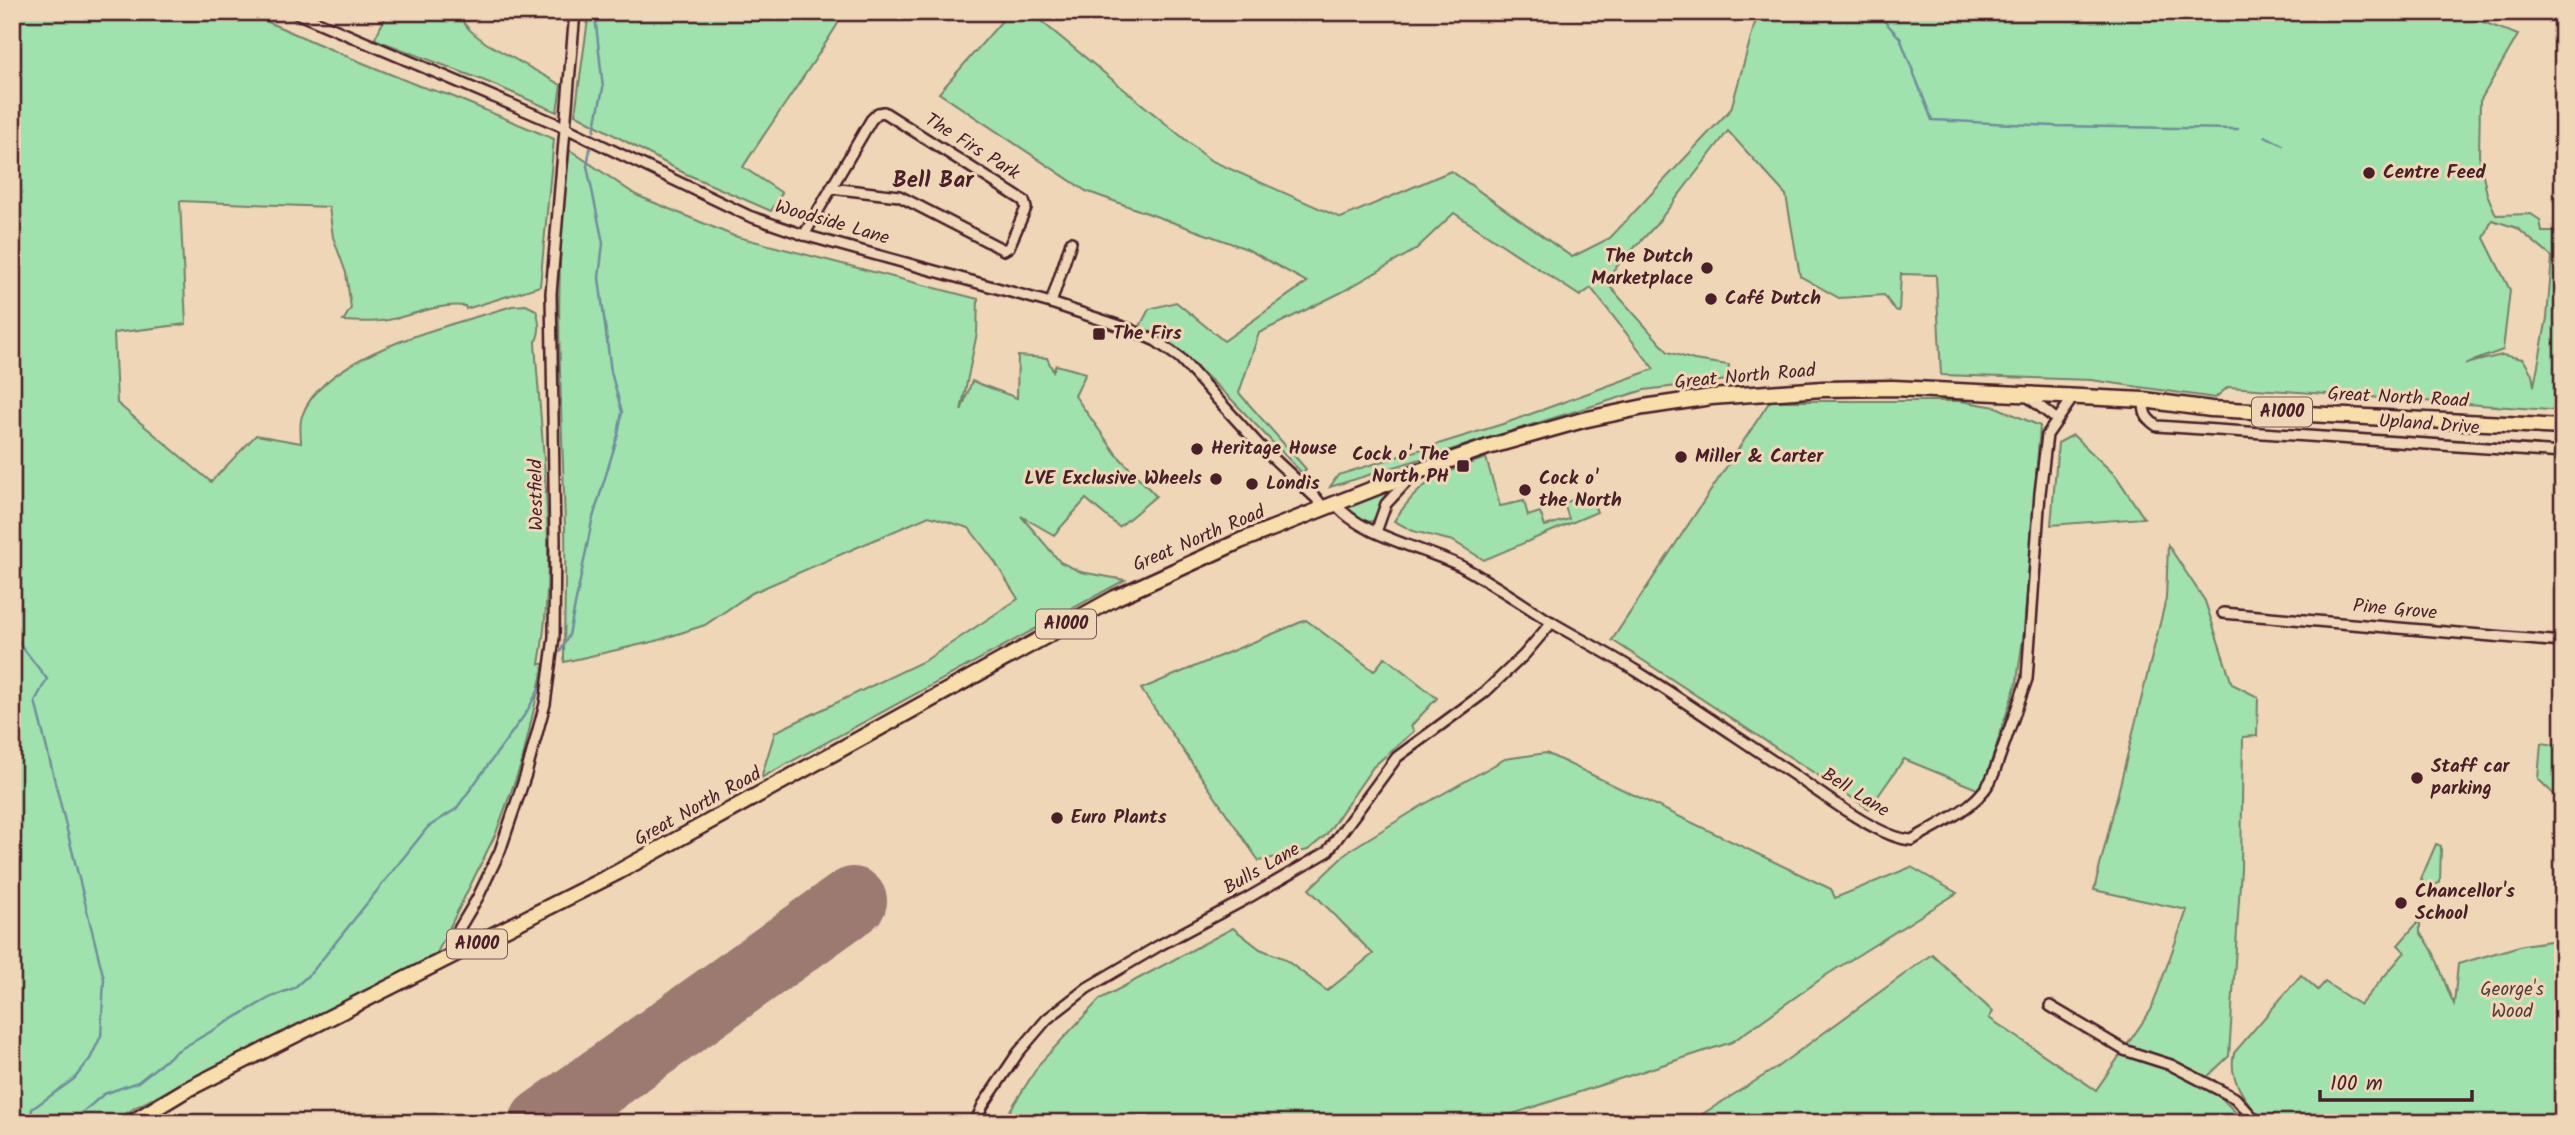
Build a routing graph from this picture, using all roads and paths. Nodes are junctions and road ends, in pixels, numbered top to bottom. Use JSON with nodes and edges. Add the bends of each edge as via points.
{"nodes":[{"id":1,"x":294,"y":12,"type":"edge"},
{"id":2,"x":575,"y":12,"type":"edge"},
{"id":3,"x":564,"y":127,"type":"junction"},
{"id":4,"x":831,"y":188,"type":"junction"},
{"id":5,"x":804,"y":234,"type":"junction"},
{"id":6,"x":1071,"y":242,"type":"dead end"},
{"id":7,"x":1051,"y":303,"type":"junction"},
{"id":8,"x":2563,"y":390,"type":"edge"},
{"id":9,"x":2025,"y":394,"type":"junction"},
{"id":10,"x":2074,"y":397,"type":"junction"},
{"id":11,"x":2144,"y":400,"type":"junction"},
{"id":12,"x":2057,"y":420,"type":"junction"},
{"id":13,"x":2562,"y":426,"type":"edge"},
{"id":14,"x":2563,"y":453,"type":"edge"},
{"id":15,"x":1416,"y":472,"type":"junction"},
{"id":16,"x":1329,"y":505,"type":"junction"},
{"id":17,"x":1376,"y":532,"type":"junction"},
{"id":18,"x":2223,"y":613,"type":"dead end"},
{"id":19,"x":1552,"y":622,"type":"junction"},
{"id":20,"x":2563,"y":642,"type":"edge"},
{"id":21,"x":449,"y":958,"type":"junction"},
{"id":22,"x":2050,"y":1006,"type":"dead end"},
{"id":23,"x":131,"y":1123,"type":"edge"},
{"id":24,"x":975,"y":1123,"type":"edge"},
{"id":25,"x":2258,"y":1123,"type":"edge"}],
"edges":[{"from":1,"to":3,"type":"street","name":"Woodside Lane"},
{"from":2,"to":3,"type":"street","name":"Westfield"},
{"from":3,"to":5,"type":"street","name":"Woodside Lane","via":[[749,216]]},
{"from":3,"to":21,"type":"street","name":"Westfield","via":[[551,293],[554,637],[545,704],[500,851],[453,939]]},
{"from":4,"to":4,"type":"street","name":"The Firs Park","via":[[871,120],[884,112],[1024,201],[1026,208],[1004,250],[899,196]]},
{"from":4,"to":5,"type":"street","name":"The Firs Park"},
{"from":5,"to":7,"type":"street","name":"Woodside Lane"},
{"from":6,"to":7,"type":"street"},
{"from":7,"to":16,"type":"street","name":"Woodside Lane","via":[[1129,329],[1180,358],[1259,445]]},
{"from":8,"to":13,"type":"street"},
{"from":9,"to":10,"type":"main road","name":"Great North Road","number":"A1000"},
{"from":9,"to":12,"type":"street"},
{"from":9,"to":15,"type":"main road","name":"Great North Road","number":"A1000","via":[[1835,388],[1712,397],[1569,424]]},
{"from":10,"to":11,"type":"main road","name":"Great North Road","number":"A1000"},
{"from":10,"to":12,"type":"street","name":"Bell Lane"},
{"from":11,"to":13,"type":"main road","name":"Great North Road","number":"A1000","via":[[2211,409]]},
{"from":11,"to":14,"type":"street","name":"Upland Drive","via":[[2144,414],[2157,426]]},
{"from":12,"to":19,"type":"street","name":"Bell Lane","via":[[2047,435],[2040,493],[2026,679],[1994,773],[1989,787],[1973,802],[1912,840],[1891,836],[1836,803],[1657,684]]},
{"from":15,"to":16,"type":"main road","name":"Great North Road","number":"A1000"},
{"from":15,"to":17,"type":"street","via":[[1386,504]]},
{"from":16,"to":17,"type":"street","name":"Bell Lane"},
{"from":16,"to":21,"type":"main road","name":"Great North Road","number":"A1000","via":[[1115,597],[618,872]]},
{"from":17,"to":19,"type":"street","name":"Bell Lane","via":[[1459,565]]},
{"from":18,"to":20,"type":"street","name":"Pine Grove"},
{"from":19,"to":24,"type":"street","name":"Bulls Lane","via":[[1484,693],[1397,757],[1327,852],[1087,988],[1047,1019],[1018,1053]]},
{"from":21,"to":23,"type":"main road","name":"Great North Road","number":"A1000","via":[[184,1091]]},
{"from":22,"to":25,"type":"street","via":[[2124,1050],[2171,1065],[2235,1098]]}]}
